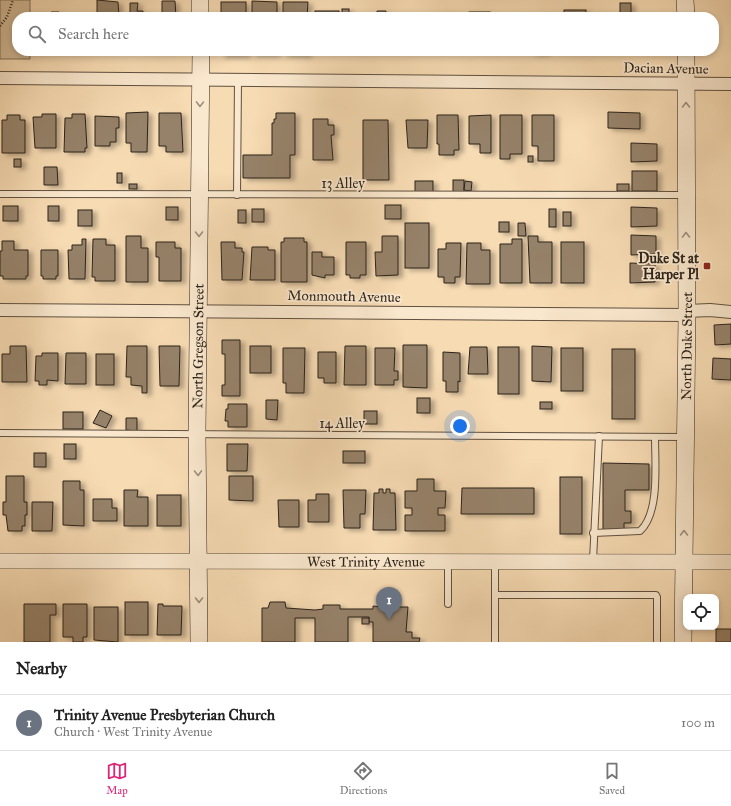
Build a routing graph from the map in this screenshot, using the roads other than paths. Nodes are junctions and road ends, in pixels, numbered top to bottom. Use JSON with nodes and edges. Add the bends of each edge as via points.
{"nodes":[{"id":1,"x":200,"y":0,"type":"edge"},
{"id":2,"x":686,"y":0,"type":"edge"},
{"id":3,"x":200,"y":12,"type":"edge"},
{"id":4,"x":686,"y":12,"type":"edge"},
{"id":5,"x":201,"y":56,"type":"edge"},
{"id":6,"x":686,"y":56,"type":"edge"},
{"id":7,"x":0,"y":78,"type":"edge"},
{"id":8,"x":201,"y":79,"type":"junction"},
{"id":9,"x":238,"y":80,"type":"junction"},
{"id":10,"x":686,"y":83,"type":"junction"},
{"id":11,"x":731,"y":84,"type":"edge"},
{"id":12,"x":0,"y":194,"type":"edge"},
{"id":13,"x":199,"y":195,"type":"junction"},
{"id":14,"x":237,"y":195,"type":"junction"},
{"id":15,"x":686,"y":195,"type":"junction"},
{"id":16,"x":0,"y":310,"type":"edge"},
{"id":17,"x":199,"y":310,"type":"junction"},
{"id":18,"x":731,"y":312,"type":"edge"},
{"id":19,"x":687,"y":313,"type":"junction"},
{"id":20,"x":0,"y":433,"type":"edge"},
{"id":21,"x":197,"y":434,"type":"junction"},
{"id":22,"x":599,"y":436,"type":"junction"},
{"id":23,"x":655,"y":437,"type":"junction"},
{"id":24,"x":684,"y":437,"type":"junction"},
{"id":25,"x":593,"y":533,"type":"junction"},
{"id":26,"x":0,"y":561,"type":"edge"},
{"id":27,"x":199,"y":561,"type":"junction"},
{"id":28,"x":448,"y":561,"type":"junction"},
{"id":29,"x":495,"y":561,"type":"junction"},
{"id":30,"x":593,"y":561,"type":"junction"},
{"id":31,"x":684,"y":561,"type":"junction"},
{"id":32,"x":731,"y":562,"type":"edge"},
{"id":33,"x":495,"y":595,"type":"junction"},
{"id":34,"x":448,"y":604,"type":"dead end"},
{"id":35,"x":199,"y":642,"type":"edge"},
{"id":36,"x":495,"y":642,"type":"edge"},
{"id":37,"x":657,"y":642,"type":"edge"},
{"id":38,"x":683,"y":642,"type":"edge"}],
"edges":[{"from":1,"to":3,"type":"main road"},
{"from":2,"to":4,"type":"main road"},
{"from":5,"to":8,"type":"main road","name":"North Gregson Street"},
{"from":6,"to":10,"type":"main road","name":"North Duke Street"},
{"from":7,"to":8,"type":"street","name":"Dacian Avenue"},
{"from":8,"to":9,"type":"street","name":"Dacian Avenue"},
{"from":8,"to":13,"type":"main road","name":"North Gregson Street","one_way":true},
{"from":9,"to":10,"type":"street","name":"Dacian Avenue"},
{"from":9,"to":14,"type":"lane"},
{"from":10,"to":11,"type":"street","name":"Dacian Avenue"},
{"from":15,"to":10,"type":"main road","name":"North Duke Street","one_way":true},
{"from":12,"to":13,"type":"lane","name":"13 Alley"},
{"from":13,"to":14,"type":"lane","name":"13 Alley"},
{"from":13,"to":17,"type":"main road","name":"North Gregson Street","one_way":true},
{"from":14,"to":15,"type":"lane","name":"13 Alley"},
{"from":19,"to":15,"type":"main road","name":"North Duke Street","one_way":true},
{"from":16,"to":17,"type":"street","name":"Monmouth Avenue"},
{"from":17,"to":19,"type":"street","name":"Monmouth Avenue"},
{"from":17,"to":21,"type":"main road","name":"North Gregson Street"},
{"from":18,"to":19,"type":"street","name":"Monmouth Avenue","via":[[710,310]]},
{"from":19,"to":24,"type":"main road","name":"North Duke Street"},
{"from":20,"to":21,"type":"lane","name":"14 Alley"},
{"from":21,"to":22,"type":"lane","name":"14 Alley"},
{"from":21,"to":27,"type":"main road","name":"North Gregson Street","one_way":true},
{"from":22,"to":23,"type":"lane","name":"14 Alley"},
{"from":22,"to":25,"type":"lane"},
{"from":23,"to":24,"type":"lane","name":"14 Alley"},
{"from":23,"to":25,"type":"lane","via":[[656,489],[646,526],[640,532]]},
{"from":31,"to":24,"type":"main road","name":"North Duke Street","one_way":true},
{"from":25,"to":30,"type":"lane"},
{"from":26,"to":27,"type":"street","name":"West Trinity Avenue"},
{"from":27,"to":28,"type":"street","name":"West Trinity Avenue"},
{"from":27,"to":35,"type":"main road","name":"North Gregson Street","one_way":true},
{"from":28,"to":29,"type":"street","name":"West Trinity Avenue"},
{"from":28,"to":34,"type":"lane"},
{"from":29,"to":30,"type":"street","name":"West Trinity Avenue"},
{"from":29,"to":33,"type":"lane"},
{"from":30,"to":31,"type":"street","name":"West Trinity Avenue"},
{"from":31,"to":32,"type":"street","name":"West Trinity Avenue"},
{"from":31,"to":38,"type":"main road","name":"North Duke Street"},
{"from":33,"to":36,"type":"lane"},
{"from":33,"to":37,"type":"lane","via":[[656,595]]}]}
